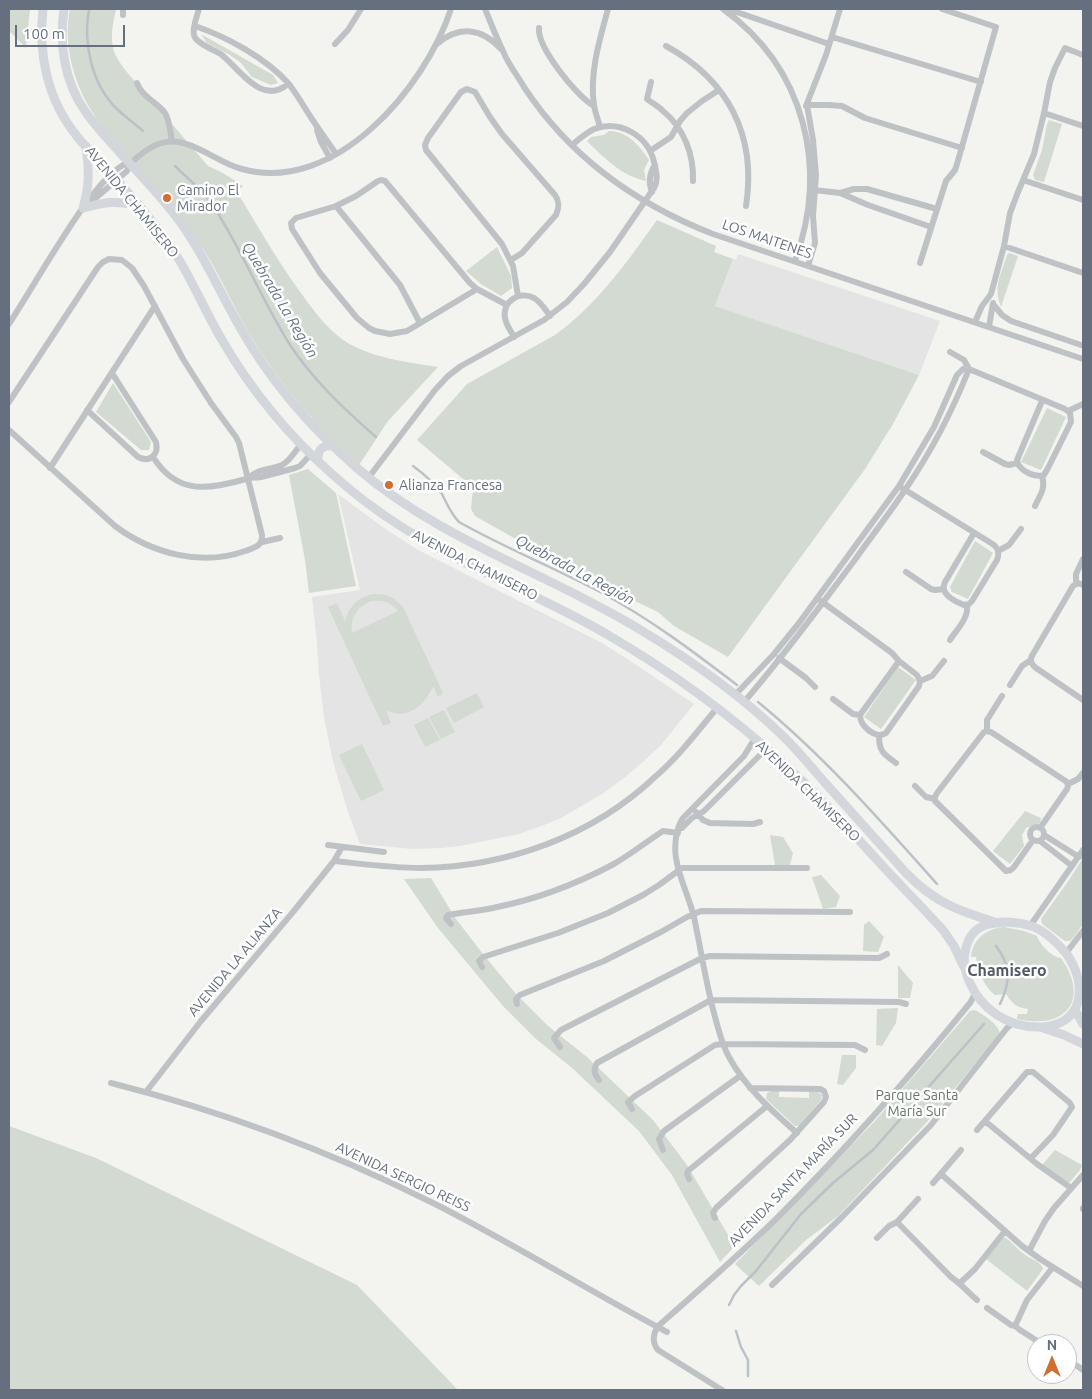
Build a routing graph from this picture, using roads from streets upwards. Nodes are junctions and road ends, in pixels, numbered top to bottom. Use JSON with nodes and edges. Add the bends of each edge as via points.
{"nodes":[{"id":1,"x":43,"y":9,"type":"edge"},
{"id":2,"x":64,"y":9,"type":"edge"},
{"id":3,"x":199,"y":9,"type":"edge"},
{"id":4,"x":361,"y":9,"type":"edge"},
{"id":5,"x":451,"y":9,"type":"edge"},
{"id":6,"x":485,"y":9,"type":"edge"},
{"id":7,"x":608,"y":9,"type":"edge"},
{"id":8,"x":723,"y":9,"type":"edge"},
{"id":9,"x":728,"y":9,"type":"edge"},
{"id":10,"x":840,"y":9,"type":"edge"},
{"id":11,"x":942,"y":9,"type":"edge"},
{"id":12,"x":748,"y":17,"type":"junction"},
{"id":13,"x":741,"y":23,"type":"junction"},
{"id":14,"x":195,"y":26,"type":"junction"},
{"id":15,"x":539,"y":28,"type":"dead end"},
{"id":16,"x":832,"y":37,"type":"junction"},
{"id":17,"x":335,"y":44,"type":"dead end"},
{"id":18,"x":829,"y":44,"type":"junction"},
{"id":19,"x":436,"y":45,"type":"junction"},
{"id":20,"x":666,"y":46,"type":"dead end"},
{"id":21,"x":503,"y":51,"type":"junction"},
{"id":22,"x":1083,"y":55,"type":"edge"},
{"id":23,"x":651,"y":82,"type":"dead end"},
{"id":24,"x":980,"y":82,"type":"junction"},
{"id":25,"x":137,"y":83,"type":"dead end"},
{"id":26,"x":288,"y":84,"type":"junction"},
{"id":27,"x":720,"y":90,"type":"junction"},
{"id":28,"x":807,"y":105,"type":"junction"},
{"id":29,"x":594,"y":106,"type":"junction"},
{"id":30,"x":800,"y":113,"type":"junction"},
{"id":31,"x":1044,"y":114,"type":"junction"},
{"id":32,"x":678,"y":126,"type":"junction"},
{"id":33,"x":1083,"y":126,"type":"edge"},
{"id":34,"x":600,"y":127,"type":"junction"},
{"id":35,"x":172,"y":141,"type":"junction"},
{"id":36,"x":572,"y":145,"type":"junction"},
{"id":37,"x":86,"y":146,"type":"junction"},
{"id":38,"x":962,"y":148,"type":"junction"},
{"id":39,"x":650,"y":151,"type":"junction"},
{"id":40,"x":333,"y":156,"type":"junction"},
{"id":41,"x":130,"y":163,"type":"junction"},
{"id":42,"x":114,"y":177,"type":"junction"},
{"id":43,"x":1023,"y":180,"type":"junction"},
{"id":44,"x":693,"y":182,"type":"dead end"},
{"id":45,"x":813,"y":190,"type":"junction"},
{"id":46,"x":840,"y":193,"type":"junction"},
{"id":47,"x":1083,"y":200,"type":"edge"},
{"id":48,"x":646,"y":202,"type":"junction"},
{"id":49,"x":139,"y":206,"type":"junction"},
{"id":50,"x":336,"y":206,"type":"junction"},
{"id":51,"x":746,"y":206,"type":"dead end"},
{"id":52,"x":83,"y":208,"type":"junction"},
{"id":53,"x":937,"y":210,"type":"junction"},
{"id":54,"x":931,"y":227,"type":"junction"},
{"id":55,"x":1004,"y":246,"type":"junction"},
{"id":56,"x":511,"y":260,"type":"junction"},
{"id":57,"x":794,"y":261,"type":"junction"},
{"id":58,"x":920,"y":263,"type":"dead end"},
{"id":59,"x":808,"y":266,"type":"junction"},
{"id":60,"x":1083,"y":273,"type":"edge"},
{"id":61,"x":477,"y":289,"type":"junction"},
{"id":62,"x":991,"y":294,"type":"junction"},
{"id":63,"x":518,"y":296,"type":"junction"},
{"id":64,"x":993,"y":304,"type":"junction"},
{"id":65,"x":507,"y":305,"type":"junction"},
{"id":66,"x":155,"y":306,"type":"junction"},
{"id":67,"x":550,"y":316,"type":"junction"},
{"id":68,"x":975,"y":322,"type":"junction"},
{"id":69,"x":420,"y":323,"type":"junction"},
{"id":70,"x":9,"y":324,"type":"edge"},
{"id":71,"x":988,"y":327,"type":"junction"},
{"id":72,"x":514,"y":336,"type":"junction"},
{"id":73,"x":1081,"y":345,"type":"dead end"},
{"id":74,"x":950,"y":352,"type":"dead end"},
{"id":75,"x":1083,"y":359,"type":"edge"},
{"id":76,"x":970,"y":369,"type":"junction"},
{"id":77,"x":112,"y":373,"type":"junction"},
{"id":78,"x":1042,"y":400,"type":"junction"},
{"id":79,"x":9,"y":402,"type":"edge"},
{"id":80,"x":1083,"y":404,"type":"edge"},
{"id":81,"x":87,"y":410,"type":"junction"},
{"id":82,"x":1068,"y":411,"type":"junction"},
{"id":83,"x":934,"y":428,"type":"junction"},
{"id":84,"x":9,"y":430,"type":"edge"},
{"id":85,"x":941,"y":431,"type":"junction"},
{"id":86,"x":301,"y":444,"type":"junction"},
{"id":87,"x":333,"y":446,"type":"junction"},
{"id":88,"x":983,"y":452,"type":"dead end"},
{"id":89,"x":153,"y":457,"type":"junction"},
{"id":90,"x":314,"y":458,"type":"junction"},
{"id":91,"x":1017,"y":463,"type":"junction"},
{"id":92,"x":50,"y":468,"type":"junction"},
{"id":93,"x":1042,"y":476,"type":"junction"},
{"id":94,"x":369,"y":477,"type":"junction"},
{"id":95,"x":249,"y":478,"type":"junction"},
{"id":96,"x":899,"y":486,"type":"junction"},
{"id":97,"x":905,"y":490,"type":"junction"},
{"id":98,"x":1034,"y":506,"type":"dead end"},
{"id":99,"x":1020,"y":529,"type":"dead end"},
{"id":100,"x":974,"y":533,"type":"junction"},
{"id":101,"x":280,"y":538,"type":"dead end"},
{"id":102,"x":859,"y":540,"type":"junction"},
{"id":103,"x":262,"y":542,"type":"junction"},
{"id":104,"x":865,"y":545,"type":"junction"},
{"id":105,"x":998,"y":551,"type":"junction"},
{"id":106,"x":1083,"y":559,"type":"edge"},
{"id":107,"x":906,"y":572,"type":"dead end"},
{"id":108,"x":1080,"y":584,"type":"edge"},
{"id":109,"x":944,"y":589,"type":"junction"},
{"id":110,"x":817,"y":597,"type":"junction"},
{"id":111,"x":823,"y":602,"type":"junction"},
{"id":112,"x":967,"y":605,"type":"junction"},
{"id":113,"x":950,"y":640,"type":"dead end"},
{"id":114,"x":774,"y":654,"type":"junction"},
{"id":115,"x":780,"y":659,"type":"junction"},
{"id":116,"x":1031,"y":660,"type":"junction"},
{"id":117,"x":899,"y":661,"type":"junction"},
{"id":118,"x":944,"y":661,"type":"dead end"},
{"id":119,"x":920,"y":681,"type":"junction"},
{"id":120,"x":1010,"y":685,"type":"dead end"},
{"id":121,"x":815,"y":687,"type":"dead end"},
{"id":122,"x":735,"y":695,"type":"junction"},
{"id":123,"x":1002,"y":696,"type":"dead end"},
{"id":124,"x":833,"y":699,"type":"dead end"},
{"id":125,"x":1083,"y":700,"type":"edge"},
{"id":126,"x":744,"y":702,"type":"junction"},
{"id":127,"x":716,"y":708,"type":"junction"},
{"id":128,"x":860,"y":715,"type":"junction"},
{"id":129,"x":987,"y":731,"type":"junction"},
{"id":130,"x":879,"y":736,"type":"junction"},
{"id":131,"x":754,"y":738,"type":"junction"},
{"id":132,"x":768,"y":750,"type":"junction"},
{"id":133,"x":896,"y":763,"type":"dead end"},
{"id":134,"x":808,"y":764,"type":"junction"},
{"id":135,"x":1083,"y":773,"type":"edge"},
{"id":136,"x":795,"y":774,"type":"junction"},
{"id":137,"x":1068,"y":784,"type":"junction"},
{"id":138,"x":914,"y":786,"type":"dead end"},
{"id":139,"x":935,"y":799,"type":"junction"},
{"id":140,"x":691,"y":808,"type":"junction"},
{"id":141,"x":698,"y":814,"type":"junction"},
{"id":142,"x":760,"y":822,"type":"dead end"},
{"id":143,"x":1040,"y":828,"type":"junction"},
{"id":144,"x":678,"y":831,"type":"junction"},
{"id":145,"x":1044,"y":835,"type":"junction"},
{"id":146,"x":1036,"y":841,"type":"junction"},
{"id":147,"x":328,"y":845,"type":"dead end"},
{"id":148,"x":342,"y":847,"type":"junction"},
{"id":149,"x":1083,"y":850,"type":"edge"},
{"id":150,"x":384,"y":852,"type":"dead end"},
{"id":151,"x":1078,"y":857,"type":"junction"},
{"id":152,"x":334,"y":861,"type":"junction"},
{"id":153,"x":1072,"y":866,"type":"junction"},
{"id":154,"x":807,"y":868,"type":"dead end"},
{"id":155,"x":679,"y":870,"type":"junction"},
{"id":156,"x":850,"y":912,"type":"dead end"},
{"id":157,"x":693,"y":914,"type":"junction"},
{"id":158,"x":998,"y":922,"type":"junction"},
{"id":159,"x":451,"y":924,"type":"dead end"},
{"id":160,"x":1030,"y":926,"type":"junction"},
{"id":161,"x":1083,"y":931,"type":"edge"},
{"id":162,"x":1066,"y":953,"type":"junction"},
{"id":163,"x":887,"y":954,"type":"dead end"},
{"id":164,"x":702,"y":958,"type":"junction"},
{"id":165,"x":482,"y":967,"type":"dead end"},
{"id":166,"x":964,"y":967,"type":"junction"},
{"id":167,"x":1081,"y":991,"type":"edge"},
{"id":168,"x":975,"y":994,"type":"junction"},
{"id":169,"x":711,"y":1000,"type":"junction"},
{"id":170,"x":517,"y":1004,"type":"dead end"},
{"id":171,"x":906,"y":1004,"type":"dead end"},
{"id":172,"x":1076,"y":1010,"type":"junction"},
{"id":173,"x":1013,"y":1024,"type":"junction"},
{"id":174,"x":1083,"y":1024,"type":"edge"},
{"id":175,"x":1040,"y":1027,"type":"junction"},
{"id":176,"x":723,"y":1044,"type":"junction"},
{"id":177,"x":1083,"y":1044,"type":"edge"},
{"id":178,"x":560,"y":1047,"type":"dead end"},
{"id":179,"x":865,"y":1050,"type":"dead end"},
{"id":180,"x":740,"y":1076,"type":"junction"},
{"id":181,"x":599,"y":1080,"type":"dead end"},
{"id":182,"x":111,"y":1083,"type":"dead end"},
{"id":183,"x":750,"y":1088,"type":"junction"},
{"id":184,"x":146,"y":1092,"type":"junction"},
{"id":185,"x":767,"y":1106,"type":"junction"},
{"id":186,"x":632,"y":1109,"type":"dead end"},
{"id":187,"x":985,"y":1121,"type":"junction"},
{"id":188,"x":977,"y":1130,"type":"dead end"},
{"id":189,"x":797,"y":1133,"type":"junction"},
{"id":190,"x":663,"y":1150,"type":"dead end"},
{"id":191,"x":961,"y":1150,"type":"dead end"},
{"id":192,"x":1030,"y":1158,"type":"junction"},
{"id":193,"x":941,"y":1174,"type":"junction"},
{"id":194,"x":1083,"y":1174,"type":"edge"},
{"id":195,"x":689,"y":1179,"type":"dead end"},
{"id":196,"x":933,"y":1183,"type":"dead end"},
{"id":197,"x":1071,"y":1188,"type":"junction"},
{"id":198,"x":918,"y":1199,"type":"dead end"},
{"id":199,"x":715,"y":1218,"type":"dead end"},
{"id":200,"x":897,"y":1222,"type":"junction"},
{"id":201,"x":1006,"y":1231,"type":"junction"},
{"id":202,"x":877,"y":1238,"type":"dead end"},
{"id":203,"x":1029,"y":1251,"type":"junction"},
{"id":204,"x":1053,"y":1267,"type":"junction"},
{"id":205,"x":960,"y":1283,"type":"junction"},
{"id":206,"x":772,"y":1285,"type":"dead end"},
{"id":207,"x":1083,"y":1286,"type":"edge"},
{"id":208,"x":978,"y":1300,"type":"dead end"},
{"id":209,"x":987,"y":1308,"type":"dead end"},
{"id":210,"x":1015,"y":1326,"type":"junction"},
{"id":211,"x":658,"y":1327,"type":"junction"},
{"id":212,"x":667,"y":1332,"type":"dead end"},
{"id":213,"x":1027,"y":1334,"type":"edge"},
{"id":214,"x":722,"y":1390,"type":"edge"}],
"edges":[{"from":1,"to":37,"type":"street","name":"AVENIDA CHAMISERO","via":[[42,53],[50,89],[64,117]]},
{"from":2,"to":41,"type":"street","name":"AVENIDA CHAMISERO","via":[[62,50],[74,92],[92,120]]},
{"from":3,"to":14,"type":"street"},
{"from":4,"to":17,"type":"street"},
{"from":5,"to":19,"type":"street"},
{"from":6,"to":21,"type":"street","name":"LOS MAITENES"},
{"from":7,"to":29,"type":"street","via":[[595,59]]},
{"from":8,"to":13,"type":"street"},
{"from":9,"to":12,"type":"street"},
{"from":10,"to":16,"type":"street"},
{"from":11,"to":24,"type":"street","via":[[996,27]]},
{"from":12,"to":13,"type":"street"},
{"from":12,"to":18,"type":"street"},
{"from":13,"to":30,"type":"street","via":[[773,60]]},
{"from":14,"to":26,"type":"street","via":[[246,50]]},
{"from":14,"to":26,"type":"street","via":[[196,39],[219,54],[254,85],[273,91]]},
{"from":15,"to":29,"type":"street","via":[[540,40],[556,66],[585,101]]},
{"from":16,"to":18,"type":"street"},
{"from":16,"to":24,"type":"street"},
{"from":18,"to":28,"type":"street"},
{"from":19,"to":21,"type":"street","name":"LOS MAITENES","via":[[452,34],[470,31],[487,36]]},
{"from":19,"to":40,"type":"street","via":[[396,103],[364,134]]},
{"from":20,"to":27,"type":"street","via":[[697,66]]},
{"from":21,"to":36,"type":"street","name":"LOS MAITENES","via":[[538,107]]},
{"from":22,"to":31,"type":"street","via":[[1065,48],[1052,76]]},
{"from":23,"to":32,"type":"street","via":[[647,99]]},
{"from":24,"to":38,"type":"street"},
{"from":25,"to":35,"type":"street","via":[[142,93],[164,112]]},
{"from":26,"to":40,"type":"street"},
{"from":27,"to":32,"type":"street","via":[[687,112]]},
{"from":27,"to":51,"type":"street","via":[[737,120],[745,143],[749,174]]},
{"from":28,"to":30,"type":"street"},
{"from":28,"to":38,"type":"street","via":[[842,106],[865,118]]},
{"from":28,"to":45,"type":"street","via":[[816,157]]},
{"from":29,"to":34,"type":"street"},
{"from":30,"to":45,"type":"street","via":[[809,150]]},
{"from":31,"to":33,"type":"street"},
{"from":31,"to":43,"type":"street","via":[[1036,148]]},
{"from":32,"to":39,"type":"street","via":[[671,137]]},
{"from":32,"to":44,"type":"street","via":[[689,150]]},
{"from":34,"to":36,"type":"street"},
{"from":34,"to":39,"type":"street","via":[[620,127],[631,131]]},
{"from":35,"to":40,"type":"street","via":[[191,145],[232,166],[262,173],[300,170]]},
{"from":35,"to":41,"type":"street","via":[[152,147]]},
{"from":36,"to":48,"type":"street","name":"LOS MAITENES","via":[[613,180]]},
{"from":37,"to":42,"type":"street","name":"AVENIDA CHAMISERO"},
{"from":37,"to":52,"type":"street","via":[[89,180]]},
{"from":38,"to":53,"type":"street","via":[[955,170],[946,180]]},
{"from":39,"to":48,"type":"street","via":[[655,165],[649,178],[652,192]]},
{"from":41,"to":42,"type":"street","via":[[122,166]]},
{"from":41,"to":87,"type":"street","name":"AVENIDA CHAMISERO","via":[[195,244],[242,331],[273,378]]},
{"from":42,"to":49,"type":"street","name":"AVENIDA CHAMISERO"},
{"from":42,"to":52,"type":"street","via":[[98,188]]},
{"from":43,"to":47,"type":"street"},
{"from":43,"to":55,"type":"street","via":[[1010,213]]},
{"from":45,"to":46,"type":"street"},
{"from":45,"to":57,"type":"street"},
{"from":45,"to":59,"type":"street","via":[[815,243]]},
{"from":46,"to":53,"type":"street","via":[[867,189]]},
{"from":46,"to":54,"type":"street"},
{"from":48,"to":57,"type":"street","name":"LOS MAITENES","via":[[698,228]]},
{"from":48,"to":67,"type":"street","via":[[596,270]]},
{"from":49,"to":52,"type":"street","via":[[113,202]]},
{"from":49,"to":86,"type":"street","name":"AVENIDA CHAMISERO","via":[[175,253],[242,371]]},
{"from":50,"to":61,"type":"street","via":[[385,180]]},
{"from":50,"to":69,"type":"street","via":[[400,285]]},
{"from":50,"to":69,"type":"street","via":[[296,218],[291,224],[320,273],[357,318],[370,328],[396,333]]},
{"from":52,"to":70,"type":"street"},
{"from":53,"to":54,"type":"street"},
{"from":54,"to":58,"type":"street"},
{"from":55,"to":60,"type":"street"},
{"from":55,"to":62,"type":"street"},
{"from":56,"to":56,"type":"street","via":[[499,239],[426,150],[428,138],[461,92],[467,89],[473,90],[496,125],[555,195],[558,203],[556,215],[522,253]]},
{"from":56,"to":63,"type":"street"},
{"from":57,"to":59,"type":"street","name":"LOS MAITENES"},
{"from":59,"to":68,"type":"street","name":"LOS MAITENES"},
{"from":61,"to":65,"type":"street"},
{"from":61,"to":69,"type":"street"},
{"from":62,"to":64,"type":"street"},
{"from":62,"to":68,"type":"street"},
{"from":63,"to":65,"type":"street"},
{"from":63,"to":67,"type":"street","via":[[534,298]]},
{"from":64,"to":71,"type":"street"},
{"from":64,"to":73,"type":"street","via":[[1012,321]]},
{"from":65,"to":72,"type":"street","via":[[506,321]]},
{"from":66,"to":77,"type":"street"},
{"from":66,"to":79,"type":"street","via":[[129,264],[116,258],[103,262]]},
{"from":66,"to":95,"type":"street","via":[[195,379],[238,440]]},
{"from":67,"to":72,"type":"street"},
{"from":68,"to":71,"type":"street","name":"LOS MAITENES"},
{"from":71,"to":75,"type":"street","name":"LOS MAITENES"},
{"from":72,"to":94,"type":"street","via":[[461,366],[444,380]]},
{"from":74,"to":76,"type":"street","via":[[964,360]]},
{"from":76,"to":78,"type":"street"},
{"from":76,"to":83,"type":"street","via":[[963,369],[958,376]]},
{"from":76,"to":85,"type":"street"},
{"from":77,"to":81,"type":"street"},
{"from":77,"to":89,"type":"street","via":[[156,442],[157,451]]},
{"from":78,"to":82,"type":"street"},
{"from":78,"to":91,"type":"street"},
{"from":80,"to":82,"type":"street"},
{"from":81,"to":89,"type":"street","via":[[138,457],[146,460]]},
{"from":81,"to":92,"type":"street"},
{"from":82,"to":93,"type":"street","via":[[1072,416],[1071,422]]},
{"from":83,"to":85,"type":"street"},
{"from":83,"to":96,"type":"street"},
{"from":84,"to":92,"type":"street"},
{"from":85,"to":97,"type":"street"},
{"from":86,"to":90,"type":"street","name":"AVENIDA CHAMISERO"},
{"from":86,"to":95,"type":"street","via":[[284,463]]},
{"from":87,"to":90,"type":"street","via":[[322,448]]},
{"from":87,"to":94,"type":"street","name":"AVENIDA CHAMISERO"},
{"from":88,"to":91,"type":"street","via":[[1009,465]]},
{"from":89,"to":95,"type":"street","via":[[166,473],[189,486],[218,486]]},
{"from":90,"to":95,"type":"street","via":[[296,468]]},
{"from":90,"to":127,"type":"street","name":"AVENIDA CHAMISERO","via":[[401,527],[607,634]]},
{"from":91,"to":93,"type":"street","via":[[1021,469]]},
{"from":92,"to":103,"type":"street","via":[[115,526],[155,549],[183,556],[213,557],[242,552]]},
{"from":93,"to":98,"type":"street","via":[[1044,487]]},
{"from":94,"to":122,"type":"street","name":"AVENIDA CHAMISERO","via":[[396,498],[458,536],[572,591],[632,625]]},
{"from":95,"to":103,"type":"street"},
{"from":96,"to":97,"type":"street"},
{"from":96,"to":102,"type":"street"},
{"from":97,"to":100,"type":"street"},
{"from":97,"to":104,"type":"street"},
{"from":99,"to":105,"type":"street","via":[[1009,545]]},
{"from":100,"to":105,"type":"street","via":[[994,544]]},
{"from":100,"to":109,"type":"street"},
{"from":101,"to":103,"type":"street"},
{"from":102,"to":104,"type":"street"},
{"from":102,"to":110,"type":"street"},
{"from":104,"to":111,"type":"street"},
{"from":105,"to":112,"type":"street","via":[[972,602]]},
{"from":106,"to":108,"type":"street","via":[[1076,574]]},
{"from":107,"to":109,"type":"street","via":[[931,589]]},
{"from":108,"to":116,"type":"street","via":[[1072,588]]},
{"from":109,"to":112,"type":"street","via":[[960,604]]},
{"from":110,"to":111,"type":"street"},
{"from":110,"to":114,"type":"street"},
{"from":111,"to":115,"type":"street"},
{"from":111,"to":117,"type":"street"},
{"from":112,"to":113,"type":"street","via":[[966,617]]},
{"from":114,"to":115,"type":"street"},
{"from":114,"to":122,"type":"street"},
{"from":115,"to":121,"type":"street"},
{"from":115,"to":126,"type":"street"},
{"from":116,"to":120,"type":"street","via":[[1022,666]]},
{"from":116,"to":125,"type":"street","via":[[1036,668]]},
{"from":117,"to":119,"type":"street"},
{"from":117,"to":128,"type":"street"},
{"from":118,"to":119,"type":"street","via":[[932,676]]},
{"from":119,"to":130,"type":"street","via":[[886,733]]},
{"from":122,"to":126,"type":"street","name":"AVENIDA CHAMISERO"},
{"from":123,"to":129,"type":"street","via":[[987,720]]},
{"from":124,"to":128,"type":"street","via":[[853,714]]},
{"from":126,"to":134,"type":"street","name":"AVENIDA CHAMISERO"},
{"from":127,"to":131,"type":"street","name":"AVENIDA CHAMISERO"},
{"from":127,"to":152,"type":"street","via":[[678,755],[634,796],[594,822],[546,845],[496,859],[448,866],[404,868]]},
{"from":128,"to":130,"type":"street","via":[[866,727]]},
{"from":129,"to":137,"type":"street"},
{"from":129,"to":139,"type":"street","via":[[982,733]]},
{"from":130,"to":133,"type":"street","via":[[882,752]]},
{"from":131,"to":132,"type":"street","name":"AVENIDA CHAMISERO"},
{"from":131,"to":140,"type":"street","via":[[744,756]]},
{"from":132,"to":136,"type":"street","name":"AVENIDA CHAMISERO"},
{"from":132,"to":141,"type":"street"},
{"from":134,"to":136,"type":"street","via":[[805,772]]},
{"from":134,"to":158,"type":"street","name":"AVENIDA CHAMISERO","via":[[922,889],[949,906]]},
{"from":135,"to":137,"type":"street"},
{"from":136,"to":166,"type":"street","name":"AVENIDA CHAMISERO","via":[[943,930]]},
{"from":137,"to":143,"type":"street"},
{"from":138,"to":139,"type":"street","via":[[926,797]]},
{"from":139,"to":146,"type":"street","via":[[1006,871],[1011,870]]},
{"from":140,"to":141,"type":"street"},
{"from":140,"to":144,"type":"street","via":[[680,822]]},
{"from":141,"to":142,"type":"street","via":[[710,823]]},
{"from":141,"to":144,"type":"street"},
{"from":143,"to":145,"type":"street"},
{"from":143,"to":146,"type":"street","via":[[1031,831],[1030,835]]},
{"from":144,"to":155,"type":"street","via":[[675,849]]},
{"from":144,"to":159,"type":"street","via":[[663,831],[612,864],[562,888],[504,906],[448,915],[446,918]]},
{"from":145,"to":146,"type":"street"},
{"from":145,"to":151,"type":"street"},
{"from":146,"to":153,"type":"street"},
{"from":147,"to":148,"type":"street"},
{"from":148,"to":150,"type":"street"},
{"from":148,"to":152,"type":"street","name":"AVENIDA LA ALIANZA"},
{"from":149,"to":151,"type":"street"},
{"from":151,"to":153,"type":"street"},
{"from":152,"to":184,"type":"street","name":"AVENIDA LA ALIANZA"},
{"from":153,"to":160,"type":"street"},
{"from":154,"to":155,"type":"street"},
{"from":155,"to":157,"type":"street"},
{"from":155,"to":165,"type":"street","via":[[643,895],[599,917],[482,957],[479,961]]},
{"from":156,"to":157,"type":"street","via":[[701,911]]},
{"from":157,"to":164,"type":"street"},
{"from":157,"to":170,"type":"street","via":[[604,961],[520,995],[516,999]]},
{"from":158,"to":160,"type":"street"},
{"from":158,"to":166,"type":"street","via":[[981,927],[972,934],[965,950]]},
{"from":160,"to":162,"type":"street","via":[[1048,936]]},
{"from":161,"to":162,"type":"street"},
{"from":162,"to":167,"type":"street"},
{"from":163,"to":164,"type":"street","via":[[879,958]]},
{"from":164,"to":169,"type":"street"},
{"from":164,"to":178,"type":"street","via":[[561,1030],[554,1038]]},
{"from":166,"to":168,"type":"street"},
{"from":167,"to":172,"type":"street"},
{"from":168,"to":173,"type":"street","via":[[985,1006]]},
{"from":168,"to":211,"type":"street","name":"AVENIDA SANTA MARÍA SUR","via":[[895,1092],[826,1166],[754,1239]]},
{"from":169,"to":171,"type":"street"},
{"from":169,"to":176,"type":"street"},
{"from":169,"to":181,"type":"street","via":[[597,1063],[594,1074]]},
{"from":172,"to":174,"type":"street"},
{"from":172,"to":175,"type":"street","via":[[1060,1023]]},
{"from":173,"to":175,"type":"street"},
{"from":173,"to":206,"type":"street","via":[[931,1125]]},
{"from":175,"to":177,"type":"street"},
{"from":176,"to":179,"type":"street","via":[[855,1045]]},
{"from":176,"to":180,"type":"street"},
{"from":176,"to":186,"type":"street","via":[[715,1045],[635,1096],[628,1102]]},
{"from":180,"to":183,"type":"street"},
{"from":180,"to":190,"type":"street","via":[[664,1131],[658,1139]]},
{"from":182,"to":184,"type":"street","name":"AVENIDA SERGIO REISS"},
{"from":183,"to":185,"type":"street"},
{"from":183,"to":189,"type":"street","via":[[824,1091],[824,1102]]},
{"from":184,"to":211,"type":"street","name":"AVENIDA SERGIO REISS","via":[[264,1130],[365,1170],[432,1202]]},
{"from":185,"to":189,"type":"street"},
{"from":185,"to":195,"type":"street","via":[[688,1171]]},
{"from":187,"to":188,"type":"street"},
{"from":187,"to":192,"type":"street"},
{"from":187,"to":192,"type":"street","via":[[1027,1072],[1033,1072],[1072,1107],[1053,1135]]},
{"from":189,"to":199,"type":"street","via":[[716,1208]]},
{"from":191,"to":193,"type":"street"},
{"from":192,"to":197,"type":"street"},
{"from":193,"to":196,"type":"street"},
{"from":193,"to":201,"type":"street"},
{"from":194,"to":197,"type":"street"},
{"from":197,"to":203,"type":"street","via":[[1045,1221]]},
{"from":198,"to":200,"type":"street"},
{"from":200,"to":202,"type":"street"},
{"from":200,"to":205,"type":"street"},
{"from":201,"to":203,"type":"street"},
{"from":201,"to":205,"type":"street","via":[[975,1270]]},
{"from":203,"to":204,"type":"street"},
{"from":204,"to":207,"type":"street"},
{"from":204,"to":210,"type":"street","via":[[1027,1300]]},
{"from":205,"to":208,"type":"street"},
{"from":209,"to":210,"type":"street"},
{"from":210,"to":213,"type":"street"},
{"from":211,"to":212,"type":"street","name":"AVENIDA SERGIO REISS"},
{"from":211,"to":214,"type":"street","via":[[653,1340],[658,1350]]}]}
